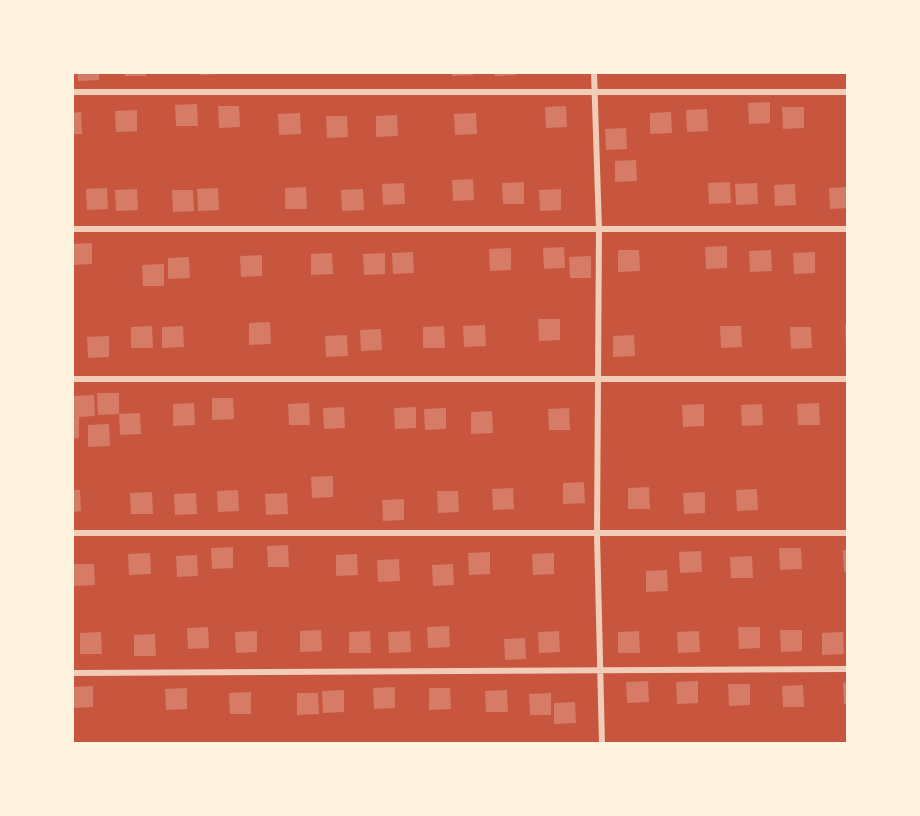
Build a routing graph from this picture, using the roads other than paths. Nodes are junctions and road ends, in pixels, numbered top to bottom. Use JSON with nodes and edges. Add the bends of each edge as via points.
{"nodes":[{"id":1,"x":594,"y":72,"type":"edge"},
{"id":2,"x":72,"y":92,"type":"edge"},
{"id":3,"x":848,"y":92,"type":"edge"},
{"id":4,"x":595,"y":94,"type":"junction"},
{"id":5,"x":72,"y":229,"type":"edge"},
{"id":6,"x":599,"y":229,"type":"junction"},
{"id":7,"x":848,"y":229,"type":"edge"},
{"id":8,"x":72,"y":379,"type":"edge"},
{"id":9,"x":848,"y":379,"type":"edge"},
{"id":10,"x":598,"y":380,"type":"junction"},
{"id":11,"x":72,"y":533,"type":"edge"},
{"id":12,"x":848,"y":533,"type":"edge"},
{"id":13,"x":597,"y":535,"type":"junction"},
{"id":14,"x":848,"y":669,"type":"edge"},
{"id":15,"x":601,"y":671,"type":"junction"},
{"id":16,"x":72,"y":674,"type":"edge"},
{"id":17,"x":602,"y":744,"type":"edge"}],
"edges":[{"from":1,"to":4,"type":"street"},
{"from":2,"to":4,"type":"street"},
{"from":3,"to":4,"type":"street"},
{"from":4,"to":6,"type":"street"},
{"from":5,"to":6,"type":"street"},
{"from":6,"to":7,"type":"street"},
{"from":6,"to":10,"type":"street"},
{"from":8,"to":10,"type":"street"},
{"from":9,"to":10,"type":"street"},
{"from":10,"to":13,"type":"street"},
{"from":11,"to":13,"type":"street"},
{"from":12,"to":13,"type":"street"},
{"from":13,"to":15,"type":"street"},
{"from":14,"to":15,"type":"street"},
{"from":15,"to":16,"type":"street"},
{"from":15,"to":17,"type":"street"}]}
